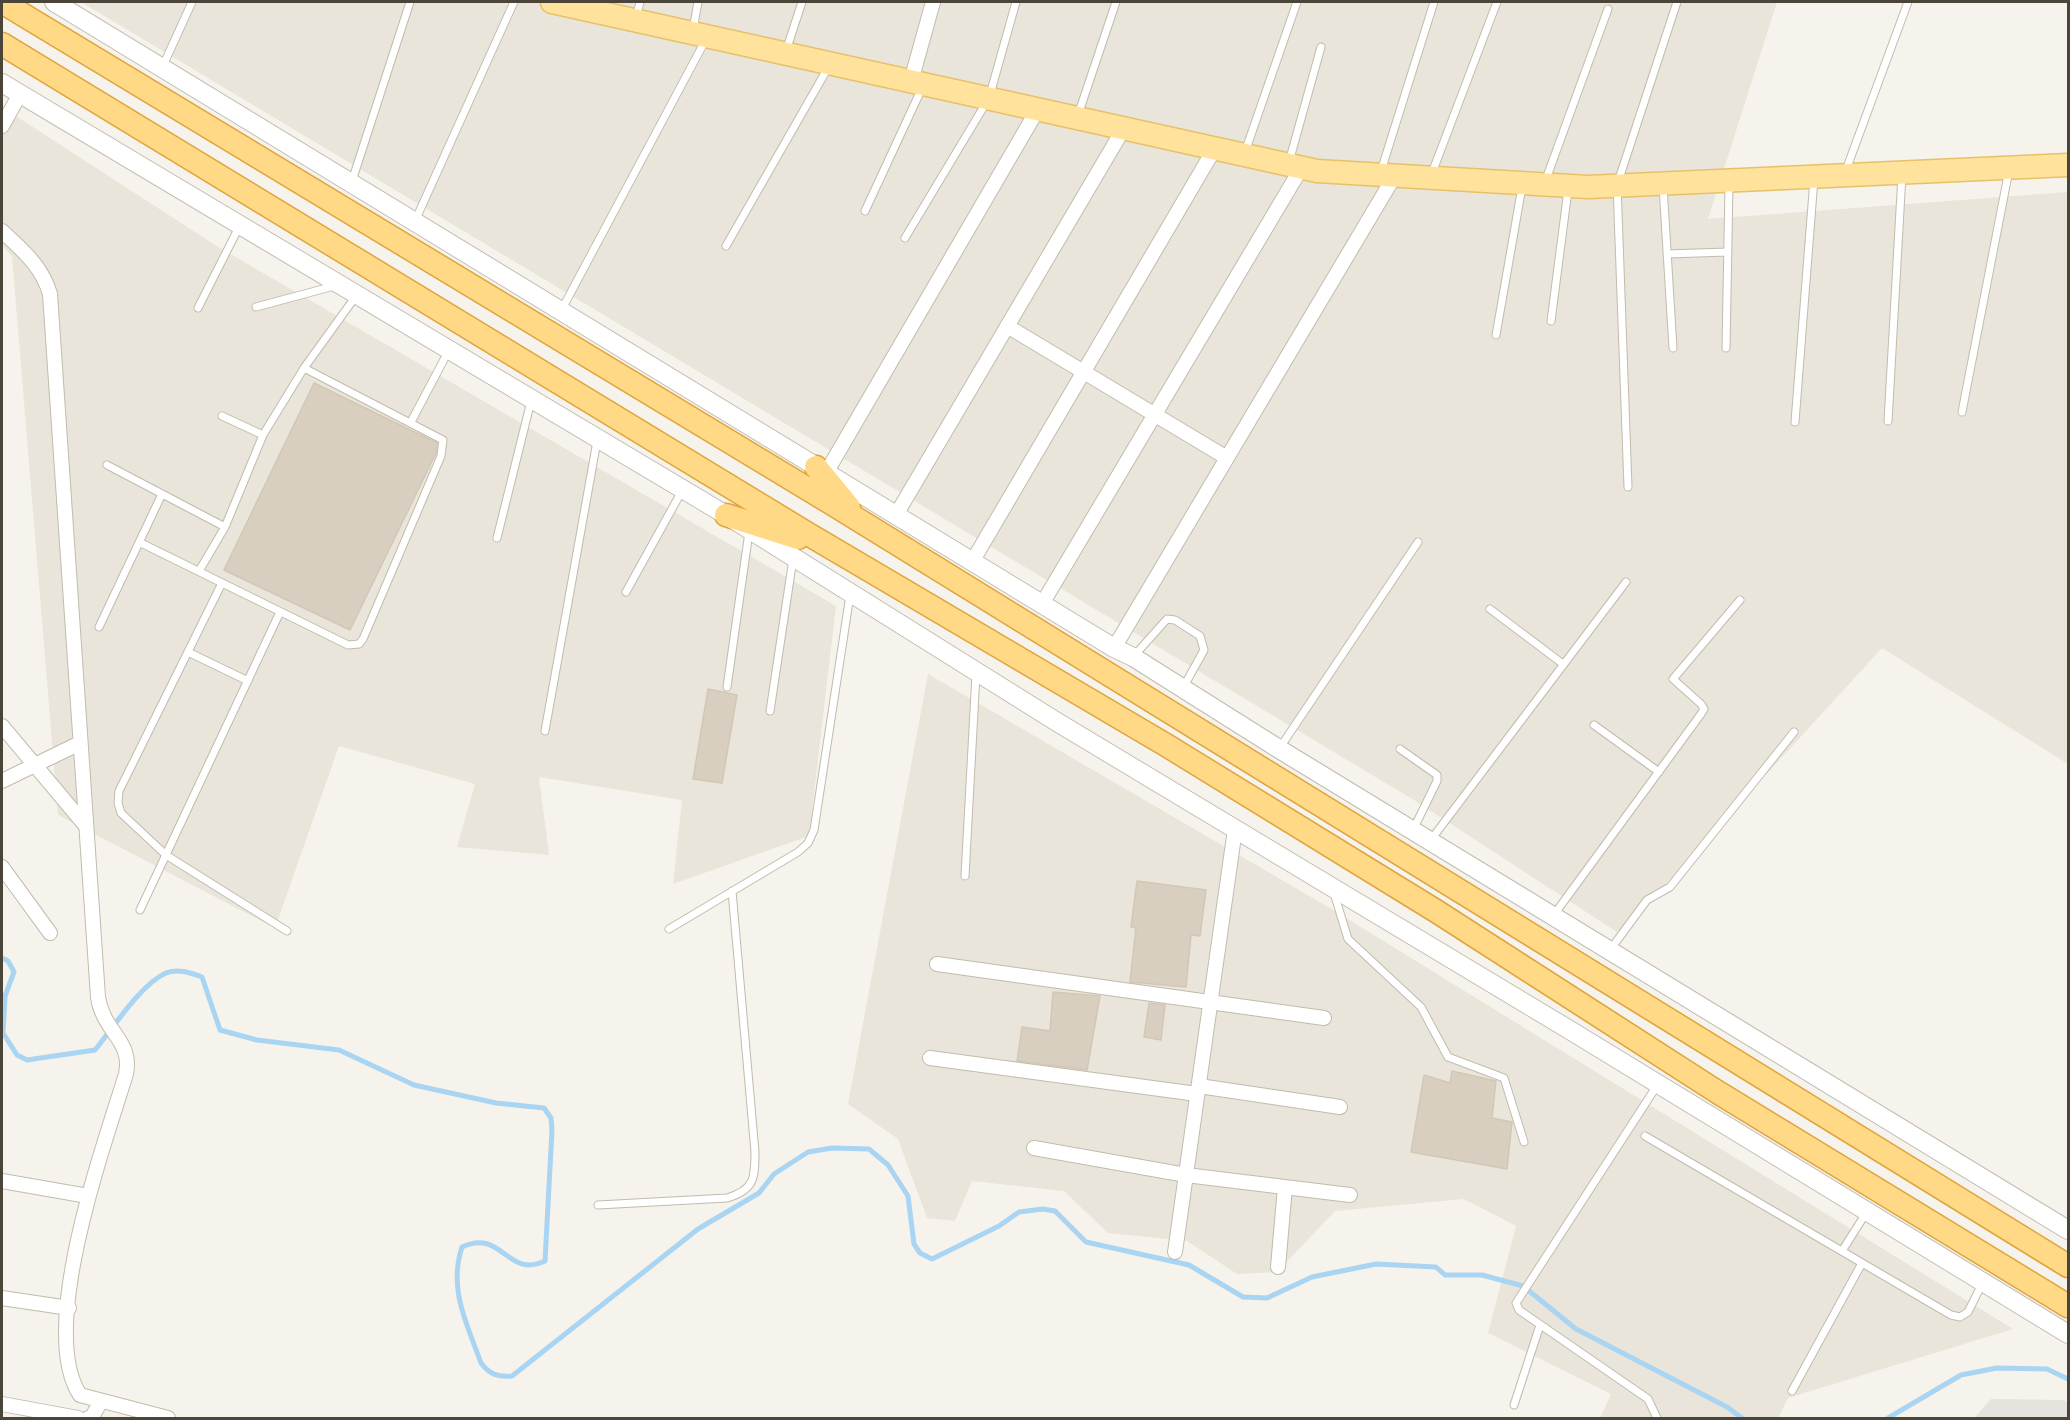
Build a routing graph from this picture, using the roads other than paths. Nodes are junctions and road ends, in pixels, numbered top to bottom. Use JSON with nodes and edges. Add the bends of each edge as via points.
{"nodes":[{"id":1,"x":2,"y":2,"type":"edge"},
{"id":2,"x":54,"y":2,"type":"edge"},
{"id":3,"x":192,"y":2,"type":"edge"},
{"id":4,"x":410,"y":2,"type":"edge"},
{"id":5,"x":514,"y":2,"type":"edge"},
{"id":6,"x":552,"y":2,"type":"edge"},
{"id":7,"x":698,"y":2,"type":"edge"},
{"id":8,"x":802,"y":2,"type":"edge"},
{"id":9,"x":933,"y":2,"type":"edge"},
{"id":10,"x":1016,"y":2,"type":"edge"},
{"id":11,"x":1116,"y":2,"type":"edge"},
{"id":12,"x":1297,"y":2,"type":"edge"},
{"id":13,"x":1434,"y":2,"type":"edge"},
{"id":14,"x":1497,"y":2,"type":"edge"},
{"id":15,"x":1677,"y":2,"type":"edge"},
{"id":16,"x":1908,"y":2,"type":"edge"},
{"id":17,"x":1608,"y":9,"type":"dead end"},
{"id":18,"x":638,"y":11,"type":"edge"},
{"id":19,"x":700,"y":34,"type":"junction"},
{"id":20,"x":2,"y":44,"type":"edge"},
{"id":21,"x":1321,"y":46,"type":"dead end"},
{"id":22,"x":785,"y":53,"type":"junction"},
{"id":23,"x":831,"y":63,"type":"junction"},
{"id":24,"x":162,"y":68,"type":"junction"},
{"id":25,"x":918,"y":82,"type":"junction"},
{"id":26,"x":2,"y":83,"type":"edge"},
{"id":27,"x":20,"y":94,"type":"junction"},
{"id":28,"x":989,"y":98,"type":"junction"},
{"id":29,"x":1038,"y":109,"type":"junction"},
{"id":30,"x":1077,"y":118,"type":"junction"},
{"id":31,"x":2,"y":126,"type":"edge"},
{"id":32,"x":1124,"y":128,"type":"junction"},
{"id":33,"x":1215,"y":148,"type":"junction"},
{"id":34,"x":1244,"y":155,"type":"junction"},
{"id":35,"x":2068,"y":165,"type":"edge"},
{"id":36,"x":1295,"y":166,"type":"junction"},
{"id":37,"x":2009,"y":168,"type":"junction"},
{"id":38,"x":1902,"y":172,"type":"junction"},
{"id":39,"x":1844,"y":175,"type":"junction"},
{"id":40,"x":1814,"y":176,"type":"junction"},
{"id":41,"x":1387,"y":177,"type":"junction"},
{"id":42,"x":1430,"y":179,"type":"junction"},
{"id":43,"x":1729,"y":180,"type":"junction"},
{"id":44,"x":351,"y":183,"type":"junction"},
{"id":45,"x":1663,"y":183,"type":"junction"},
{"id":46,"x":1533,"y":184,"type":"junction"},
{"id":47,"x":1617,"y":185,"type":"junction"},
{"id":48,"x":1568,"y":186,"type":"junction"},
{"id":49,"x":865,"y":211,"type":"dead end"},
{"id":50,"x":414,"y":222,"type":"junction"},
{"id":51,"x":240,"y":225,"type":"junction"},
{"id":52,"x":2,"y":231,"type":"edge"},
{"id":53,"x":905,"y":237,"type":"dead end"},
{"id":54,"x":726,"y":246,"type":"dead end"},
{"id":55,"x":1728,"y":252,"type":"junction"},
{"id":56,"x":1667,"y":254,"type":"junction"},
{"id":57,"x":340,"y":285,"type":"junction"},
{"id":58,"x":356,"y":294,"type":"junction"},
{"id":59,"x":256,"y":307,"type":"dead end"},
{"id":60,"x":198,"y":308,"type":"dead end"},
{"id":61,"x":561,"y":311,"type":"junction"},
{"id":62,"x":1551,"y":321,"type":"dead end"},
{"id":63,"x":1007,"y":326,"type":"junction"},
{"id":64,"x":1496,"y":335,"type":"dead end"},
{"id":65,"x":1673,"y":348,"type":"dead end"},
{"id":66,"x":1726,"y":348,"type":"dead end"},
{"id":67,"x":449,"y":350,"type":"junction"},
{"id":68,"x":304,"y":368,"type":"junction"},
{"id":69,"x":1084,"y":372,"type":"junction"},
{"id":70,"x":531,"y":399,"type":"junction"},
{"id":71,"x":1962,"y":412,"type":"dead end"},
{"id":72,"x":1154,"y":414,"type":"junction"},
{"id":73,"x":222,"y":416,"type":"dead end"},
{"id":74,"x":1888,"y":421,"type":"dead end"},
{"id":75,"x":411,"y":422,"type":"junction"},
{"id":76,"x":1795,"y":422,"type":"dead end"},
{"id":77,"x":263,"y":435,"type":"junction"},
{"id":78,"x":597,"y":438,"type":"junction"},
{"id":79,"x":1227,"y":458,"type":"junction"},
{"id":80,"x":107,"y":465,"type":"dead end"},
{"id":81,"x":821,"y":470,"type":"junction"},
{"id":82,"x":1628,"y":487,"type":"dead end"},
{"id":83,"x":683,"y":489,"type":"junction"},
{"id":84,"x":162,"y":494,"type":"junction"},
{"id":85,"x":726,"y":515,"type":"junction"},
{"id":86,"x":896,"y":516,"type":"junction"},
{"id":87,"x":862,"y":522,"type":"junction"},
{"id":88,"x":225,"y":526,"type":"junction"},
{"id":89,"x":749,"y":530,"type":"junction"},
{"id":90,"x":497,"y":538,"type":"dead end"},
{"id":91,"x":140,"y":542,"type":"junction"},
{"id":92,"x":1419,"y":542,"type":"dead end"},
{"id":93,"x":837,"y":551,"type":"junction"},
{"id":94,"x":793,"y":557,"type":"junction"},
{"id":95,"x":972,"y":562,"type":"junction"},
{"id":96,"x":199,"y":572,"type":"junction"},
{"id":97,"x":1626,"y":582,"type":"dead end"},
{"id":98,"x":222,"y":583,"type":"junction"},
{"id":99,"x":626,"y":592,"type":"dead end"},
{"id":100,"x":850,"y":592,"type":"junction"},
{"id":101,"x":1740,"y":600,"type":"dead end"},
{"id":102,"x":1042,"y":604,"type":"junction"},
{"id":103,"x":1490,"y":609,"type":"dead end"},
{"id":104,"x":280,"y":612,"type":"junction"},
{"id":105,"x":99,"y":627,"type":"dead end"},
{"id":106,"x":1114,"y":648,"type":"junction"},
{"id":107,"x":188,"y":652,"type":"junction"},
{"id":108,"x":1133,"y":657,"type":"junction"},
{"id":109,"x":1563,"y":664,"type":"junction"},
{"id":110,"x":976,"y":671,"type":"junction"},
{"id":111,"x":248,"y":681,"type":"junction"},
{"id":112,"x":727,"y":687,"type":"dead end"},
{"id":113,"x":1183,"y":689,"type":"junction"},
{"id":114,"x":770,"y":711,"type":"dead end"},
{"id":115,"x":1594,"y":725,"type":"dead end"},
{"id":116,"x":2,"y":726,"type":"edge"},
{"id":117,"x":545,"y":732,"type":"dead end"},
{"id":118,"x":1794,"y":732,"type":"dead end"},
{"id":119,"x":80,"y":743,"type":"junction"},
{"id":120,"x":1279,"y":749,"type":"junction"},
{"id":121,"x":1400,"y":749,"type":"dead end"},
{"id":122,"x":35,"y":765,"type":"junction"},
{"id":123,"x":1659,"y":772,"type":"junction"},
{"id":124,"x":2,"y":781,"type":"edge"},
{"id":125,"x":86,"y":826,"type":"junction"},
{"id":126,"x":1235,"y":829,"type":"junction"},
{"id":127,"x":1413,"y":830,"type":"junction"},
{"id":128,"x":1430,"y":841,"type":"junction"},
{"id":129,"x":166,"y":855,"type":"junction"},
{"id":130,"x":2,"y":867,"type":"edge"},
{"id":131,"x":965,"y":876,"type":"dead end"},
{"id":132,"x":1333,"y":888,"type":"junction"},
{"id":133,"x":732,"y":891,"type":"junction"},
{"id":134,"x":140,"y":910,"type":"dead end"},
{"id":135,"x":1553,"y":916,"type":"junction"},
{"id":136,"x":669,"y":929,"type":"dead end"},
{"id":137,"x":287,"y":931,"type":"dead end"},
{"id":138,"x":50,"y":933,"type":"dead end"},
{"id":139,"x":1610,"y":950,"type":"junction"},
{"id":140,"x":937,"y":964,"type":"dead end"},
{"id":141,"x":1210,"y":1001,"type":"junction"},
{"id":142,"x":1324,"y":1018,"type":"dead end"},
{"id":143,"x":930,"y":1058,"type":"dead end"},
{"id":144,"x":1658,"y":1084,"type":"junction"},
{"id":145,"x":1198,"y":1090,"type":"junction"},
{"id":146,"x":1340,"y":1107,"type":"dead end"},
{"id":147,"x":1645,"y":1136,"type":"dead end"},
{"id":148,"x":1524,"y":1142,"type":"dead end"},
{"id":149,"x":1035,"y":1148,"type":"dead end"},
{"id":150,"x":1186,"y":1174,"type":"junction"},
{"id":151,"x":2,"y":1181,"type":"edge"},
{"id":152,"x":1285,"y":1187,"type":"junction"},
{"id":153,"x":1350,"y":1195,"type":"dead end"},
{"id":154,"x":88,"y":1196,"type":"junction"},
{"id":155,"x":598,"y":1205,"type":"dead end"},
{"id":156,"x":1867,"y":1211,"type":"junction"},
{"id":157,"x":2068,"y":1230,"type":"edge"},
{"id":158,"x":1842,"y":1251,"type":"junction"},
{"id":159,"x":1175,"y":1252,"type":"dead end"},
{"id":160,"x":1862,"y":1263,"type":"junction"},
{"id":161,"x":2068,"y":1266,"type":"edge"},
{"id":162,"x":1278,"y":1267,"type":"dead end"},
{"id":163,"x":1983,"y":1282,"type":"junction"},
{"id":164,"x":2,"y":1298,"type":"edge"},
{"id":165,"x":2068,"y":1306,"type":"edge"},
{"id":166,"x":69,"y":1308,"type":"junction"},
{"id":167,"x":1540,"y":1325,"type":"junction"},
{"id":168,"x":2068,"y":1334,"type":"edge"},
{"id":169,"x":1792,"y":1391,"type":"dead end"},
{"id":170,"x":100,"y":1401,"type":"junction"},
{"id":171,"x":2,"y":1404,"type":"edge"},
{"id":172,"x":1515,"y":1405,"type":"dead end"},
{"id":173,"x":78,"y":1419,"type":"edge"},
{"id":174,"x":88,"y":1419,"type":"edge"},
{"id":175,"x":168,"y":1419,"type":"edge"},
{"id":176,"x":1657,"y":1419,"type":"edge"}],
"edges":[{"from":1,"to":87,"type":"highway"},
{"from":2,"to":24,"type":"street"},
{"from":3,"to":24,"type":"lane"},
{"from":4,"to":44,"type":"lane"},
{"from":5,"to":50,"type":"lane"},
{"from":6,"to":18,"type":"main road"},
{"from":7,"to":19,"type":"lane"},
{"from":8,"to":22,"type":"lane"},
{"from":9,"to":25,"type":"street"},
{"from":10,"to":28,"type":"lane"},
{"from":11,"to":30,"type":"lane"},
{"from":12,"to":34,"type":"lane"},
{"from":13,"to":41,"type":"lane"},
{"from":14,"to":42,"type":"lane"},
{"from":15,"to":47,"type":"lane"},
{"from":16,"to":39,"type":"lane"},
{"from":17,"to":46,"type":"lane"},
{"from":18,"to":19,"type":"main road"},
{"from":19,"to":22,"type":"main road"},
{"from":19,"to":61,"type":"lane"},
{"from":20,"to":93,"type":"highway"},
{"from":21,"to":36,"type":"lane"},
{"from":22,"to":23,"type":"main road"},
{"from":23,"to":25,"type":"main road"},
{"from":23,"to":54,"type":"lane"},
{"from":24,"to":44,"type":"street"},
{"from":25,"to":28,"type":"main road"},
{"from":25,"to":49,"type":"lane"},
{"from":26,"to":27,"type":"street"},
{"from":27,"to":31,"type":"street"},
{"from":27,"to":51,"type":"street"},
{"from":28,"to":29,"type":"main road"},
{"from":28,"to":53,"type":"lane"},
{"from":29,"to":30,"type":"main road"},
{"from":29,"to":81,"type":"street"},
{"from":30,"to":32,"type":"main road"},
{"from":32,"to":33,"type":"main road"},
{"from":32,"to":63,"type":"street"},
{"from":33,"to":34,"type":"main road"},
{"from":33,"to":69,"type":"street"},
{"from":34,"to":36,"type":"main road"},
{"from":35,"to":37,"type":"main road"},
{"from":36,"to":41,"type":"main road"},
{"from":36,"to":72,"type":"street"},
{"from":37,"to":38,"type":"main road"},
{"from":37,"to":71,"type":"lane"},
{"from":38,"to":39,"type":"main road"},
{"from":38,"to":74,"type":"lane"},
{"from":39,"to":40,"type":"main road"},
{"from":40,"to":43,"type":"main road"},
{"from":40,"to":76,"type":"lane"},
{"from":41,"to":42,"type":"main road"},
{"from":41,"to":79,"type":"street"},
{"from":42,"to":46,"type":"main road"},
{"from":43,"to":45,"type":"main road"},
{"from":43,"to":55,"type":"lane"},
{"from":44,"to":50,"type":"street"},
{"from":45,"to":47,"type":"main road"},
{"from":45,"to":56,"type":"lane"},
{"from":46,"to":48,"type":"main road"},
{"from":46,"to":64,"type":"lane"},
{"from":47,"to":48,"type":"main road"},
{"from":47,"to":82,"type":"lane"},
{"from":48,"to":62,"type":"lane"},
{"from":50,"to":61,"type":"street"},
{"from":51,"to":57,"type":"street"},
{"from":51,"to":60,"type":"lane"},
{"from":52,"to":119,"type":"street","via":[[32,260],[50,294]]},
{"from":55,"to":56,"type":"lane"},
{"from":55,"to":66,"type":"lane"},
{"from":56,"to":65,"type":"lane"},
{"from":57,"to":58,"type":"street"},
{"from":57,"to":59,"type":"lane"},
{"from":58,"to":67,"type":"street"},
{"from":58,"to":68,"type":"lane"},
{"from":61,"to":81,"type":"street"},
{"from":63,"to":69,"type":"street"},
{"from":63,"to":86,"type":"street"},
{"from":67,"to":70,"type":"street"},
{"from":67,"to":75,"type":"lane"},
{"from":68,"to":75,"type":"lane"},
{"from":68,"to":77,"type":"lane"},
{"from":69,"to":72,"type":"street"},
{"from":69,"to":95,"type":"street"},
{"from":70,"to":78,"type":"street"},
{"from":70,"to":90,"type":"lane"},
{"from":72,"to":79,"type":"street"},
{"from":72,"to":102,"type":"street"},
{"from":73,"to":77,"type":"lane"},
{"from":75,"to":104,"type":"lane","via":[[439,436],[444,447],[363,639],[355,646],[348,645]]},
{"from":77,"to":88,"type":"lane"},
{"from":78,"to":83,"type":"street"},
{"from":78,"to":117,"type":"lane"},
{"from":79,"to":106,"type":"street"},
{"from":80,"to":84,"type":"lane"},
{"from":81,"to":86,"type":"street"},
{"from":81,"to":87,"type":"highway"},
{"from":83,"to":85,"type":"street"},
{"from":83,"to":99,"type":"lane"},
{"from":84,"to":88,"type":"lane"},
{"from":84,"to":91,"type":"lane"},
{"from":85,"to":89,"type":"street"},
{"from":85,"to":93,"type":"highway"},
{"from":86,"to":95,"type":"street"},
{"from":87,"to":161,"type":"highway"},
{"from":88,"to":96,"type":"lane"},
{"from":89,"to":94,"type":"street"},
{"from":89,"to":112,"type":"lane"},
{"from":91,"to":96,"type":"lane"},
{"from":91,"to":105,"type":"lane"},
{"from":92,"to":120,"type":"lane"},
{"from":93,"to":165,"type":"highway","via":[[1166,745],[1436,911],[1719,1093]]},
{"from":94,"to":100,"type":"street"},
{"from":94,"to":114,"type":"lane"},
{"from":95,"to":102,"type":"street"},
{"from":96,"to":98,"type":"lane"},
{"from":97,"to":109,"type":"lane"},
{"from":98,"to":104,"type":"lane"},
{"from":98,"to":107,"type":"lane"},
{"from":100,"to":110,"type":"street"},
{"from":100,"to":133,"type":"lane","via":[[814,830],[798,852]]},
{"from":101,"to":123,"type":"lane","via":[[1675,674],[1677,684],[1704,709]]},
{"from":102,"to":106,"type":"street"},
{"from":103,"to":109,"type":"lane"},
{"from":104,"to":111,"type":"lane"},
{"from":106,"to":108,"type":"street"},
{"from":107,"to":111,"type":"lane"},
{"from":107,"to":129,"type":"lane","via":[[119,791],[121,813]]},
{"from":108,"to":113,"type":"street"},
{"from":108,"to":113,"type":"lane","via":[[1167,620],[1175,620],[1200,636],[1204,650]]},
{"from":109,"to":128,"type":"lane"},
{"from":110,"to":126,"type":"street"},
{"from":110,"to":131,"type":"lane"},
{"from":111,"to":129,"type":"lane"},
{"from":113,"to":120,"type":"street"},
{"from":115,"to":123,"type":"lane"},
{"from":116,"to":122,"type":"street"},
{"from":118,"to":139,"type":"lane","via":[[1670,887],[1647,900]]},
{"from":119,"to":122,"type":"street"},
{"from":119,"to":125,"type":"street"},
{"from":120,"to":127,"type":"street"},
{"from":121,"to":127,"type":"lane","via":[[1437,775]]},
{"from":122,"to":124,"type":"street"},
{"from":122,"to":125,"type":"street"},
{"from":123,"to":135,"type":"lane"},
{"from":125,"to":154,"type":"street","via":[[98,997],[105,1022],[125,1048],[128,1063]]},
{"from":126,"to":132,"type":"street"},
{"from":126,"to":141,"type":"street"},
{"from":127,"to":128,"type":"street"},
{"from":128,"to":135,"type":"street"},
{"from":129,"to":134,"type":"lane"},
{"from":129,"to":137,"type":"lane"},
{"from":130,"to":138,"type":"street"},
{"from":132,"to":144,"type":"street"},
{"from":132,"to":148,"type":"lane","via":[[1348,939],[1421,1007],[1448,1057],[1504,1078]]},
{"from":133,"to":136,"type":"lane"},
{"from":133,"to":155,"type":"lane","via":[[755,1152],[751,1184],[742,1193],[727,1198]]},
{"from":135,"to":139,"type":"street"},
{"from":139,"to":157,"type":"street"},
{"from":140,"to":141,"type":"street"},
{"from":141,"to":142,"type":"street"},
{"from":141,"to":145,"type":"street"},
{"from":143,"to":145,"type":"street"},
{"from":144,"to":156,"type":"street"},
{"from":144,"to":167,"type":"lane","via":[[1518,1298],[1519,1310]]},
{"from":145,"to":146,"type":"street"},
{"from":145,"to":150,"type":"street"},
{"from":147,"to":158,"type":"lane"},
{"from":149,"to":150,"type":"street"},
{"from":150,"to":152,"type":"street"},
{"from":150,"to":159,"type":"street"},
{"from":151,"to":154,"type":"street"},
{"from":152,"to":153,"type":"street"},
{"from":152,"to":162,"type":"street"},
{"from":154,"to":166,"type":"street","via":[[75,1248]]},
{"from":156,"to":158,"type":"lane"},
{"from":156,"to":163,"type":"street"},
{"from":158,"to":160,"type":"lane"},
{"from":160,"to":163,"type":"lane","via":[[1960,1317],[1968,1312]]},
{"from":160,"to":169,"type":"lane"},
{"from":163,"to":168,"type":"street"},
{"from":164,"to":166,"type":"street"},
{"from":166,"to":170,"type":"street","via":[[66,1348],[71,1381],[80,1395]]},
{"from":167,"to":172,"type":"lane"},
{"from":167,"to":176,"type":"lane","via":[[1648,1399]]},
{"from":170,"to":174,"type":"street"},
{"from":170,"to":175,"type":"street"},
{"from":171,"to":173,"type":"street"}]}
